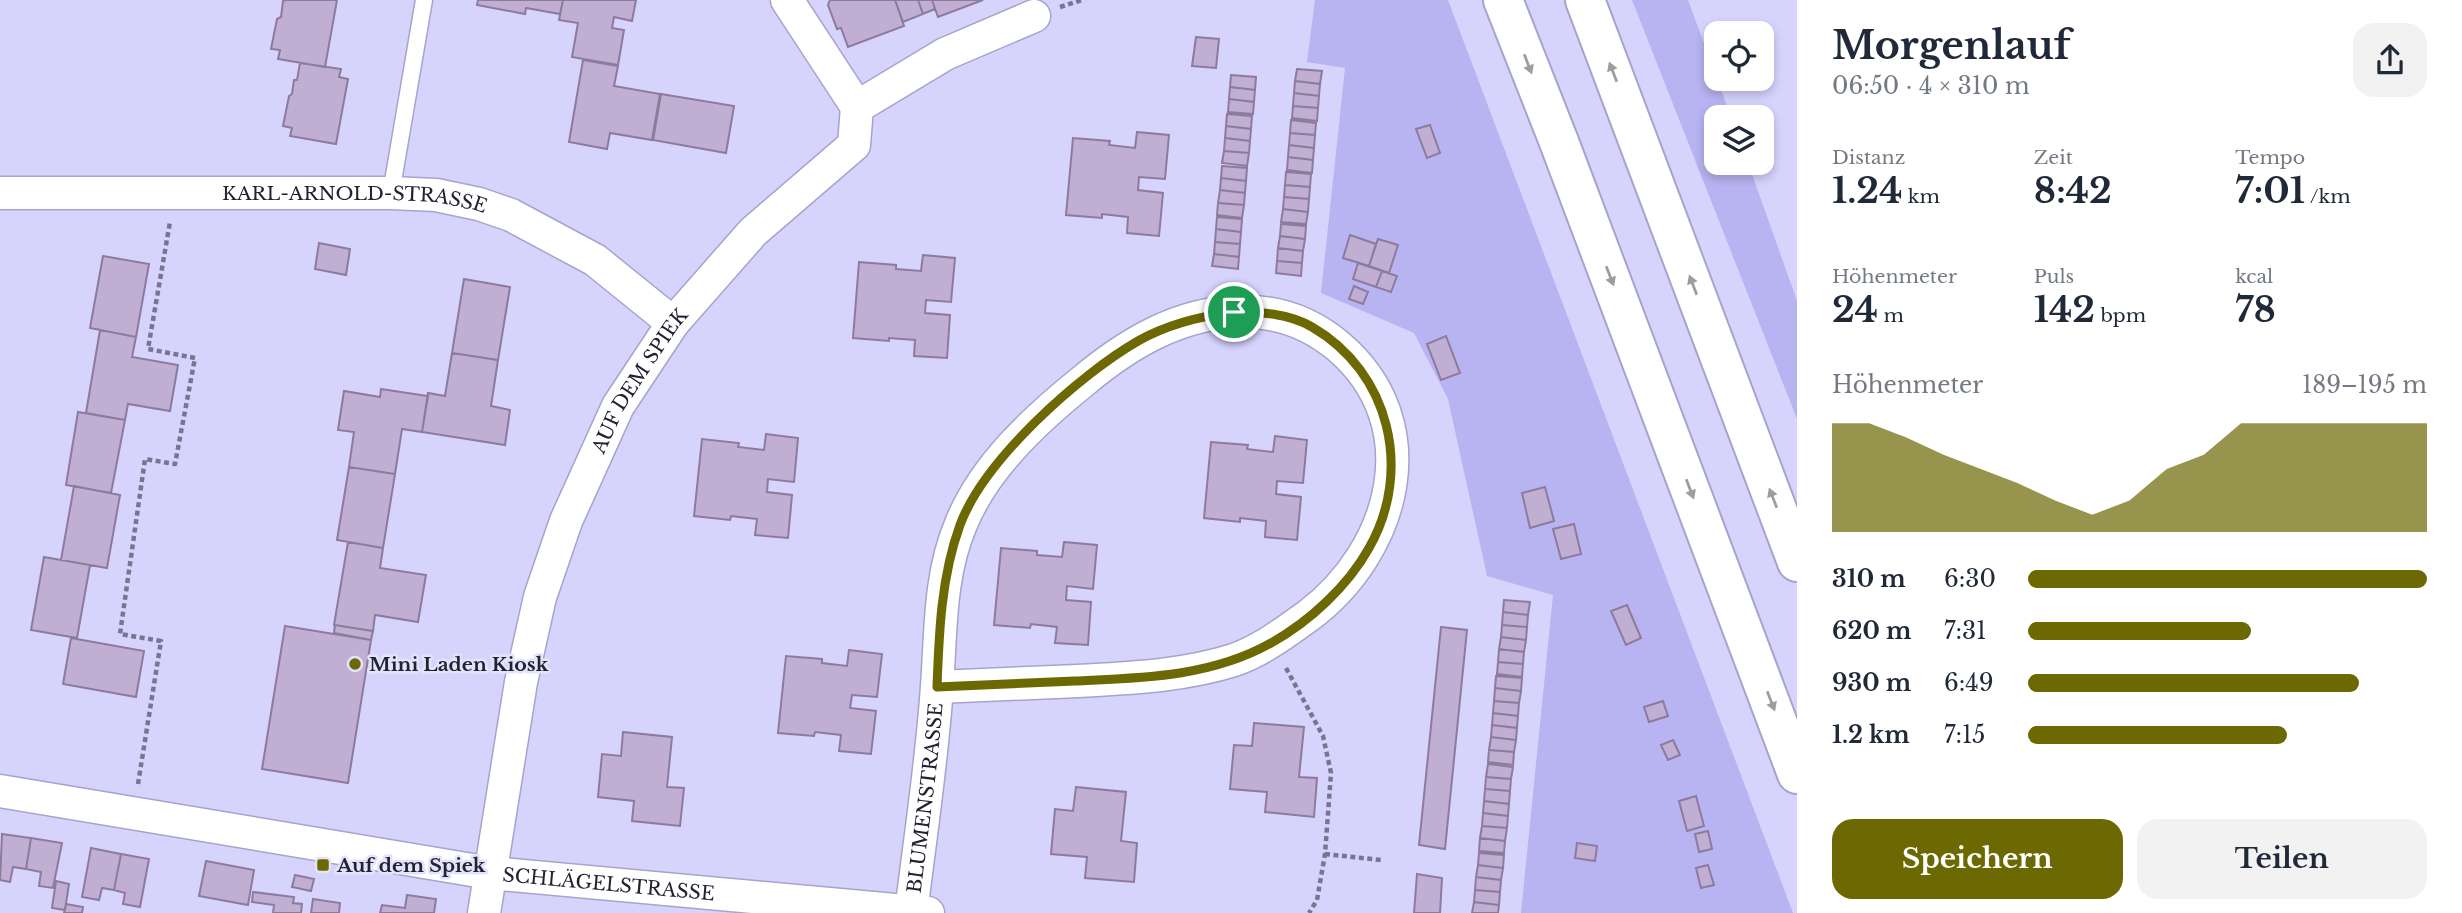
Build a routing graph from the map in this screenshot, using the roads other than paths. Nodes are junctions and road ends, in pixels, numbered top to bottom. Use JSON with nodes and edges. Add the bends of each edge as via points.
{"nodes":[{"id":1,"x":424,"y":0,"type":"edge"},
{"id":2,"x":788,"y":0,"type":"edge"},
{"id":3,"x":1503,"y":0,"type":"edge"},
{"id":4,"x":1585,"y":0,"type":"edge"},
{"id":5,"x":1034,"y":16,"type":"dead end"},
{"id":6,"x":857,"y":107,"type":"junction"},
{"id":7,"x":0,"y":193,"type":"edge"},
{"id":8,"x":391,"y":193,"type":"junction"},
{"id":9,"x":673,"y":323,"type":"junction"},
{"id":10,"x":1797,"y":562,"type":"edge"},
{"id":11,"x":937,"y":687,"type":"junction"},
{"id":12,"x":1797,"y":774,"type":"edge"},
{"id":13,"x":0,"y":791,"type":"edge"},
{"id":14,"x":490,"y":873,"type":"junction"},
{"id":15,"x":917,"y":912,"type":"edge"},
{"id":16,"x":484,"y":913,"type":"edge"}],
"edges":[{"from":1,"to":8,"type":"lane"},
{"from":2,"to":6,"type":"street"},
{"from":3,"to":12,"type":"highway","one_way":true},
{"from":10,"to":4,"type":"highway","one_way":true},
{"from":5,"to":6,"type":"street","via":[[945,54]]},
{"from":6,"to":9,"type":"street","name":"AUF DEM SPIEK","via":[[854,145],[753,232]]},
{"from":7,"to":8,"type":"street","name":"KARL-ARNOLD-STRASSE"},
{"from":8,"to":9,"type":"street","name":"KARL-ARNOLD-STRASSE","via":[[436,195],[511,215],[595,260]]},
{"from":9,"to":14,"type":"street","name":"AUF DEM SPIEK","via":[[618,406],[566,521],[540,597],[521,681]]},
{"from":11,"to":11,"type":"street","name":"BLUMENSTRASSE","via":[[1155,677],[1200,670],[1272,642],[1330,599],[1353,573],[1382,517],[1392,479],[1392,448],[1377,396],[1365,375],[1350,356],[1311,326],[1287,317],[1234,312],[1172,325],[1108,360],[1055,404],[985,479],[961,523],[942,606]]},
{"from":11,"to":15,"type":"street","name":"BLUMENSTRASSE"},
{"from":13,"to":14,"type":"street","name":"SCHLÄGELSTRASSE"},
{"from":14,"to":15,"type":"street","name":"SCHLÄGELSTRASSE"},
{"from":14,"to":16,"type":"street","name":"AUF DEM SPIEK"}]}
